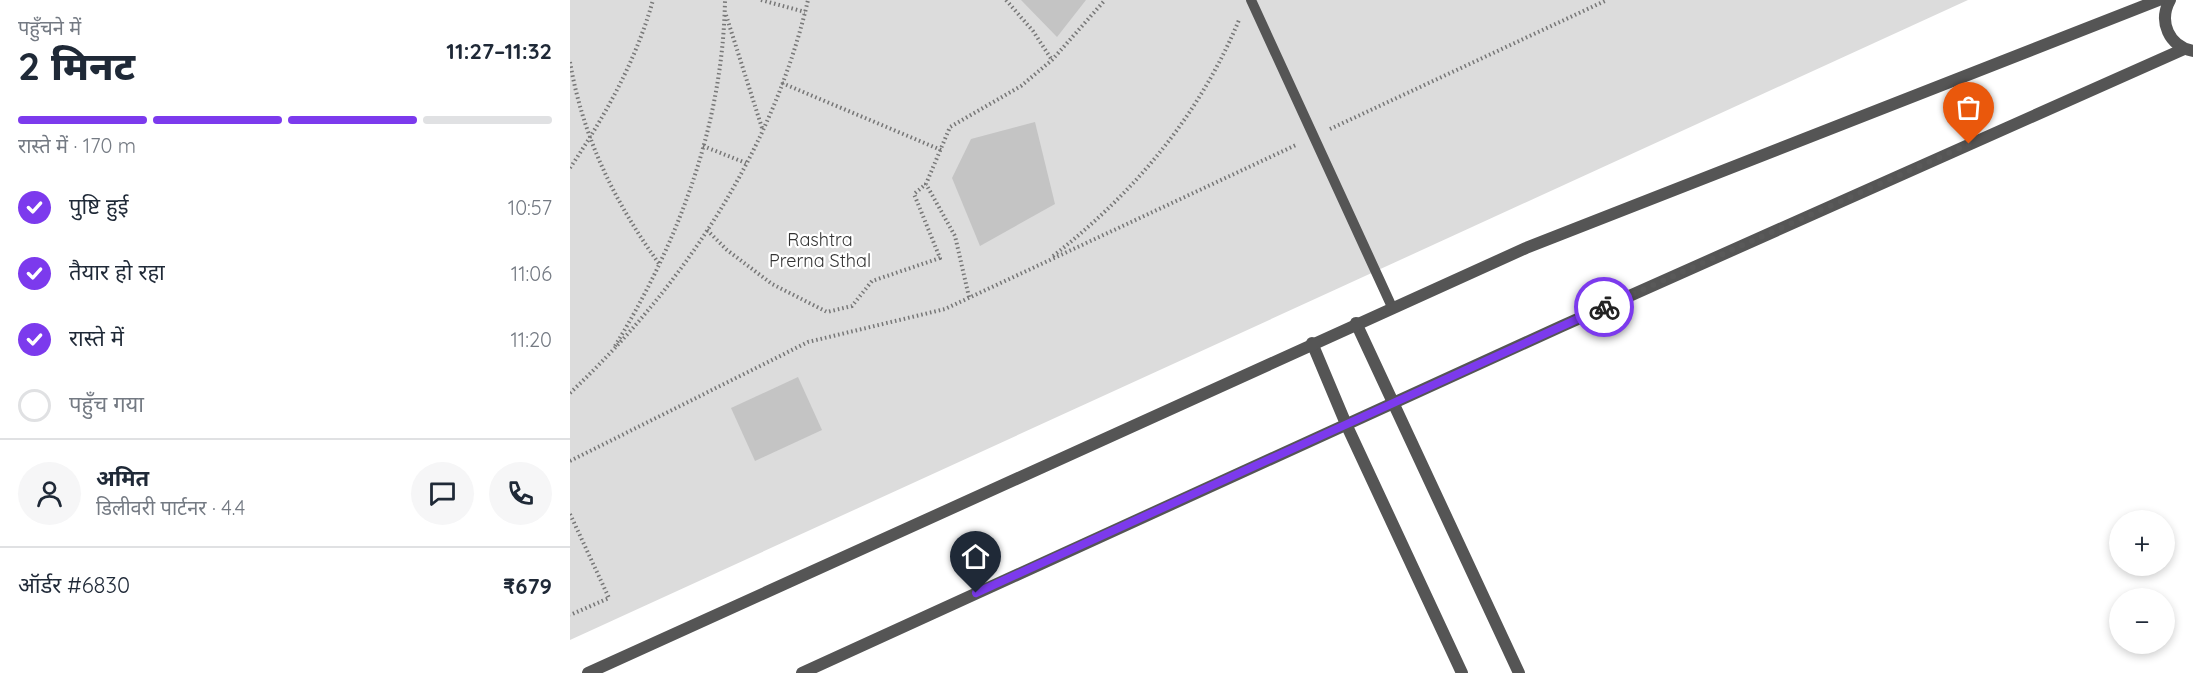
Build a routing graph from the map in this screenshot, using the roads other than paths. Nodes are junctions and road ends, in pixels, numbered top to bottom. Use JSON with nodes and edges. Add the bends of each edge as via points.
{"nodes":[{"id":1,"x":1251,"y":0,"type":"edge"},
{"id":2,"x":2158,"y":0,"type":"edge"},
{"id":3,"x":2170,"y":0,"type":"edge"},
{"id":4,"x":2188,"y":50,"type":"edge"},
{"id":5,"x":1392,"y":307,"type":"junction"},
{"id":6,"x":1356,"y":323,"type":"junction"},
{"id":7,"x":1312,"y":343,"type":"junction"},
{"id":8,"x":1394,"y":404,"type":"junction"},
{"id":9,"x":1346,"y":424,"type":"junction"},
{"id":10,"x":588,"y":673,"type":"edge"},
{"id":11,"x":802,"y":673,"type":"edge"},
{"id":12,"x":1462,"y":673,"type":"edge"},
{"id":13,"x":1519,"y":673,"type":"edge"}],
"edges":[{"from":1,"to":5,"type":"lane"},
{"from":2,"to":5,"type":"street","via":[[1526,248]]},
{"from":3,"to":4,"type":"street","via":[[2165,24],[2175,43]]},
{"from":4,"to":8,"type":"street"},
{"from":5,"to":6,"type":"street"},
{"from":6,"to":7,"type":"street"},
{"from":6,"to":8,"type":"street"},
{"from":7,"to":9,"type":"street"},
{"from":7,"to":10,"type":"street"},
{"from":8,"to":9,"type":"street"},
{"from":8,"to":13,"type":"street"},
{"from":9,"to":11,"type":"street"},
{"from":9,"to":12,"type":"street"}]}
